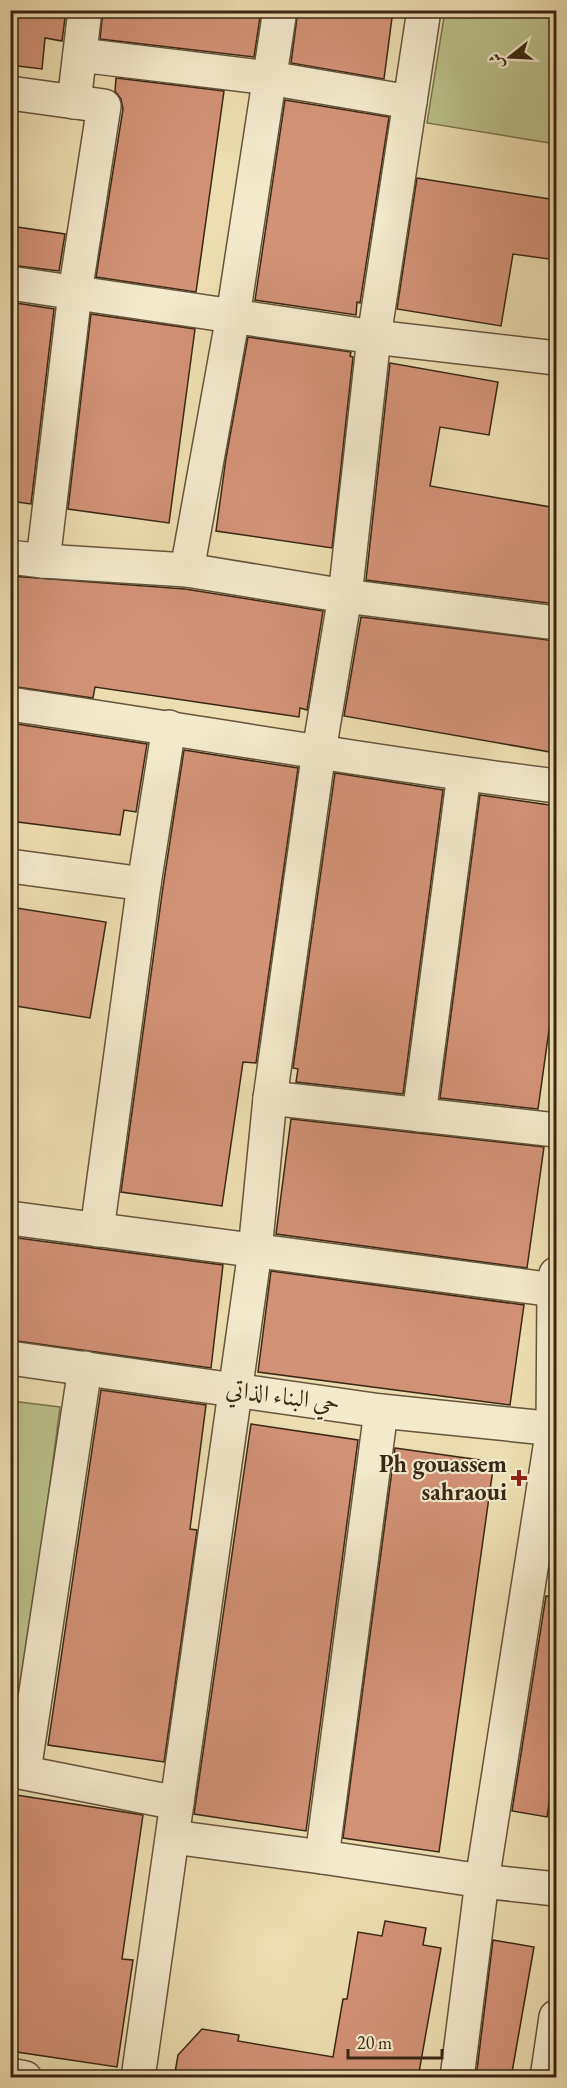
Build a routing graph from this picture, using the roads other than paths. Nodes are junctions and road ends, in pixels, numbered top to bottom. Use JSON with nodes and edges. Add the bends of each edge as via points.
{"nodes":[{"id":1,"x":85,"y":10,"type":"edge"},
{"id":2,"x":280,"y":10,"type":"edge"},
{"id":3,"x":424,"y":10,"type":"edge"},
{"id":4,"x":80,"y":55,"type":"junction"},
{"id":5,"x":269,"y":78,"type":"junction"},
{"id":6,"x":10,"y":93,"type":"edge"},
{"id":7,"x":74,"y":102,"type":"junction"},
{"id":8,"x":410,"y":102,"type":"junction"},
{"id":9,"x":10,"y":283,"type":"edge"},
{"id":10,"x":75,"y":293,"type":"junction"},
{"id":11,"x":233,"y":316,"type":"junction"},
{"id":12,"x":375,"y":337,"type":"junction"},
{"id":13,"x":556,"y":358,"type":"edge"},
{"id":14,"x":10,"y":556,"type":"edge"},
{"id":15,"x":43,"y":561,"type":"junction"},
{"id":16,"x":187,"y":570,"type":"junction"},
{"id":17,"x":345,"y":596,"type":"junction"},
{"id":18,"x":556,"y":623,"type":"edge"},
{"id":19,"x":10,"y":704,"type":"edge"},
{"id":20,"x":169,"y":727,"type":"junction"},
{"id":21,"x":319,"y":751,"type":"junction"},
{"id":22,"x":464,"y":774,"type":"junction"},
{"id":23,"x":556,"y":786,"type":"edge"},
{"id":24,"x":10,"y":866,"type":"edge"},
{"id":25,"x":144,"y":884,"type":"junction"},
{"id":26,"x":270,"y":1098,"type":"junction"},
{"id":27,"x":419,"y":1115,"type":"junction"},
{"id":28,"x":556,"y":1130,"type":"edge"},
{"id":29,"x":10,"y":1218,"type":"edge"},
{"id":30,"x":97,"y":1230,"type":"junction"},
{"id":31,"x":255,"y":1251,"type":"junction"},
{"id":32,"x":555,"y":1282,"type":"edge"},
{"id":33,"x":10,"y":1358,"type":"edge"},
{"id":34,"x":86,"y":1368,"type":"junction"},
{"id":35,"x":236,"y":1390,"type":"junction"},
{"id":36,"x":381,"y":1411,"type":"junction"},
{"id":37,"x":555,"y":1429,"type":"edge"},
{"id":38,"x":17,"y":1770,"type":"edge"},
{"id":39,"x":177,"y":1803,"type":"junction"},
{"id":40,"x":173,"y":1837,"type":"junction"},
{"id":41,"x":322,"y":1857,"type":"junction"},
{"id":42,"x":482,"y":1881,"type":"junction"},
{"id":43,"x":556,"y":1889,"type":"edge"},
{"id":44,"x":556,"y":2017,"type":"edge"},
{"id":45,"x":10,"y":2075,"type":"edge"},
{"id":46,"x":25,"y":2078,"type":"edge"},
{"id":47,"x":138,"y":2078,"type":"edge"},
{"id":48,"x":458,"y":2078,"type":"edge"},
{"id":49,"x":547,"y":2078,"type":"edge"}],
"edges":[{"from":1,"to":4,"type":"street"},
{"from":2,"to":5,"type":"street"},
{"from":3,"to":8,"type":"street"},
{"from":4,"to":5,"type":"street"},
{"from":4,"to":7,"type":"street"},
{"from":5,"to":8,"type":"street"},
{"from":5,"to":11,"type":"street"},
{"from":6,"to":7,"type":"street"},
{"from":7,"to":10,"type":"street","via":[[104,106]]},
{"from":8,"to":12,"type":"street"},
{"from":9,"to":10,"type":"street"},
{"from":10,"to":11,"type":"street"},
{"from":10,"to":15,"type":"street"},
{"from":11,"to":12,"type":"street"},
{"from":11,"to":16,"type":"street"},
{"from":12,"to":13,"type":"street"},
{"from":12,"to":17,"type":"street"},
{"from":14,"to":15,"type":"street"},
{"from":15,"to":16,"type":"street"},
{"from":16,"to":17,"type":"street"},
{"from":17,"to":18,"type":"street"},
{"from":17,"to":21,"type":"street"},
{"from":19,"to":20,"type":"street"},
{"from":20,"to":21,"type":"street"},
{"from":20,"to":25,"type":"street"},
{"from":21,"to":22,"type":"street"},
{"from":21,"to":26,"type":"street"},
{"from":22,"to":23,"type":"street"},
{"from":22,"to":27,"type":"street"},
{"from":24,"to":25,"type":"street"},
{"from":25,"to":30,"type":"street"},
{"from":26,"to":27,"type":"street"},
{"from":26,"to":31,"type":"street"},
{"from":27,"to":28,"type":"street"},
{"from":29,"to":30,"type":"street"},
{"from":30,"to":31,"type":"street"},
{"from":31,"to":32,"type":"street"},
{"from":31,"to":35,"type":"street"},
{"from":32,"to":37,"type":"street"},
{"from":33,"to":34,"type":"street","name":"حي البناء الذاتي"},
{"from":34,"to":35,"type":"street","name":"حي البناء الذاتي"},
{"from":34,"to":38,"type":"street"},
{"from":35,"to":36,"type":"street","name":"حي البناء الذاتي"},
{"from":35,"to":39,"type":"street"},
{"from":36,"to":37,"type":"street","name":"حي البناء الذاتي"},
{"from":36,"to":41,"type":"street"},
{"from":37,"to":42,"type":"street"},
{"from":38,"to":39,"type":"street"},
{"from":39,"to":40,"type":"street"},
{"from":40,"to":41,"type":"street"},
{"from":40,"to":47,"type":"street"},
{"from":41,"to":42,"type":"street"},
{"from":42,"to":43,"type":"street"},
{"from":42,"to":48,"type":"street"},
{"from":44,"to":49,"type":"street"},
{"from":45,"to":46,"type":"street"}]}
